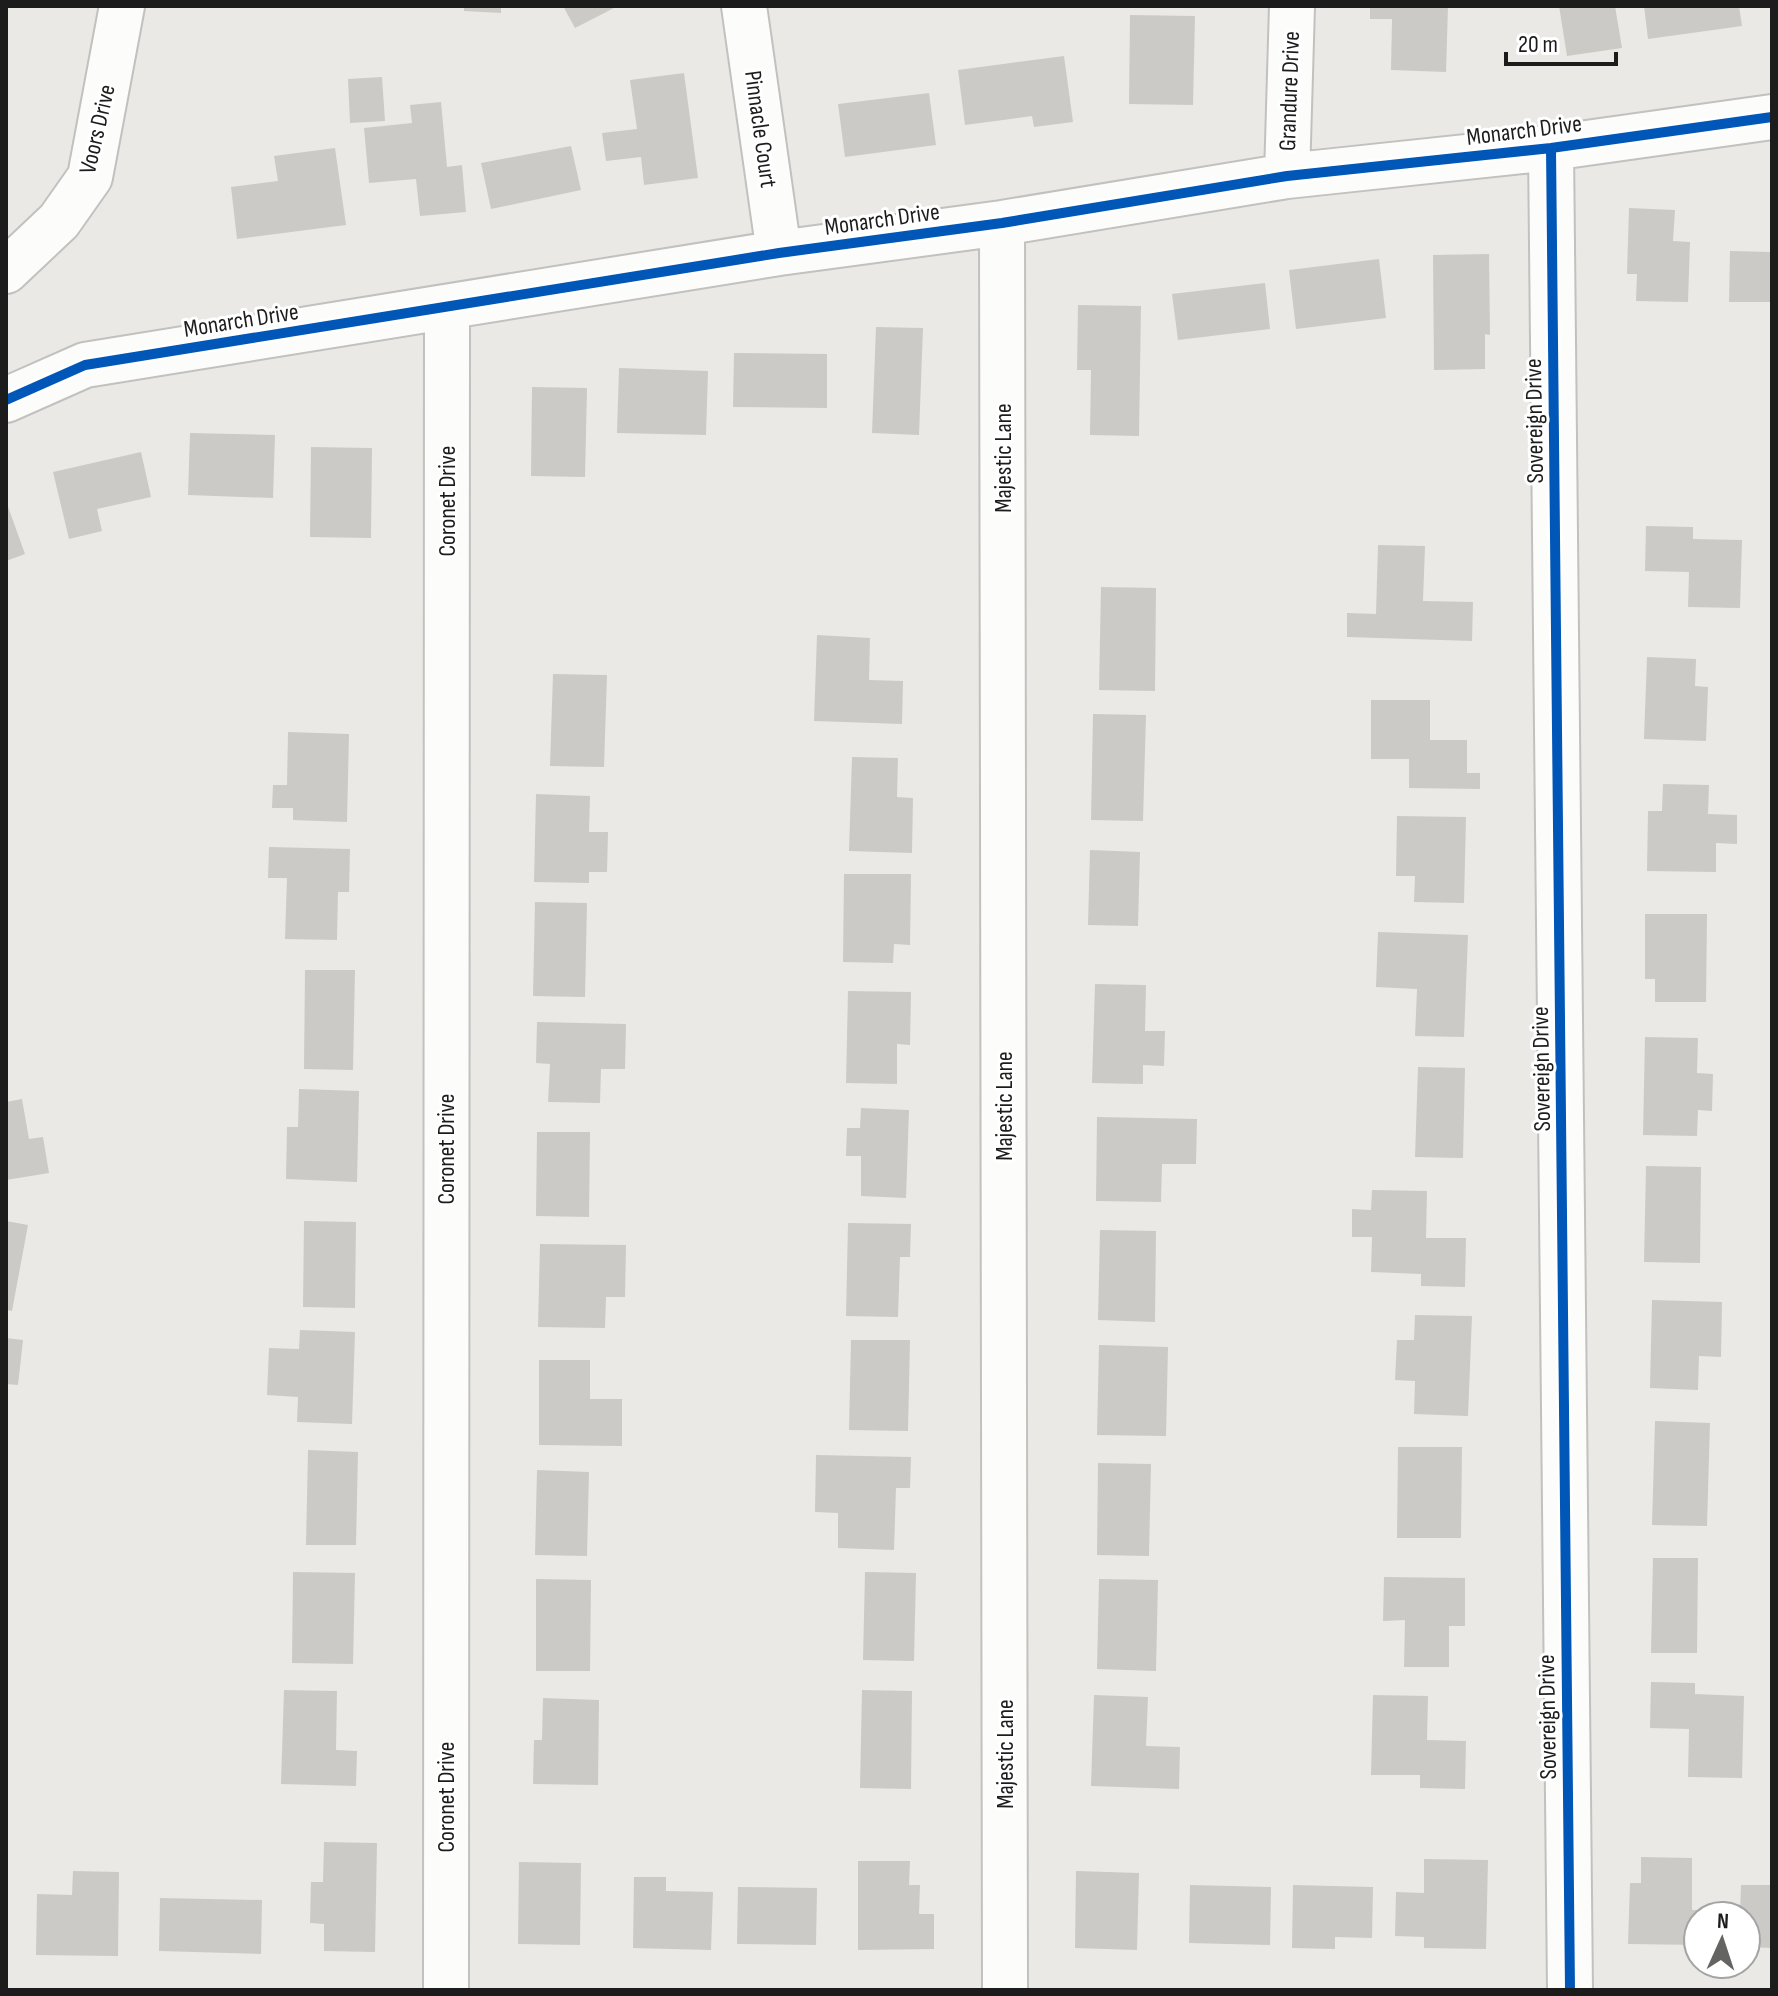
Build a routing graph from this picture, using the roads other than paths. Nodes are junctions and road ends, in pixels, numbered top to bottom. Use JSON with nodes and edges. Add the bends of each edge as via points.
{"nodes":[{"id":1,"x":122,"y":6,"type":"edge"},
{"id":2,"x":744,"y":6,"type":"edge"},
{"id":3,"x":1292,"y":6,"type":"edge"},
{"id":4,"x":1772,"y":117,"type":"edge"},
{"id":5,"x":1551,"y":148,"type":"junction"},
{"id":6,"x":1287,"y":176,"type":"junction"},
{"id":7,"x":1002,"y":223,"type":"junction"},
{"id":8,"x":779,"y":253,"type":"junction"},
{"id":9,"x":6,"y":271,"type":"edge"},
{"id":10,"x":447,"y":307,"type":"junction"},
{"id":11,"x":6,"y":400,"type":"edge"},
{"id":12,"x":446,"y":1990,"type":"edge"},
{"id":13,"x":1005,"y":1990,"type":"edge"},
{"id":14,"x":1570,"y":1990,"type":"edge"}],
"edges":[{"from":1,"to":9,"type":"street","name":"Voors Drive","via":[[90,177],[59,221]]},
{"from":2,"to":8,"type":"street","name":"Pinnacle Court"},
{"from":3,"to":6,"type":"street","name":"Grandure Drive"},
{"from":4,"to":5,"type":"street","name":"Monarch Drive"},
{"from":5,"to":6,"type":"street","name":"Monarch Drive"},
{"from":5,"to":14,"type":"street","name":"Sovereign Drive"},
{"from":6,"to":7,"type":"street","name":"Monarch Drive"},
{"from":7,"to":8,"type":"street","name":"Monarch Drive"},
{"from":7,"to":13,"type":"street","name":"Majestic Lane"},
{"from":8,"to":10,"type":"street","name":"Monarch Drive"},
{"from":10,"to":11,"type":"street","name":"Monarch Drive","via":[[85,365]]},
{"from":10,"to":12,"type":"street","name":"Coronet Drive"}]}
